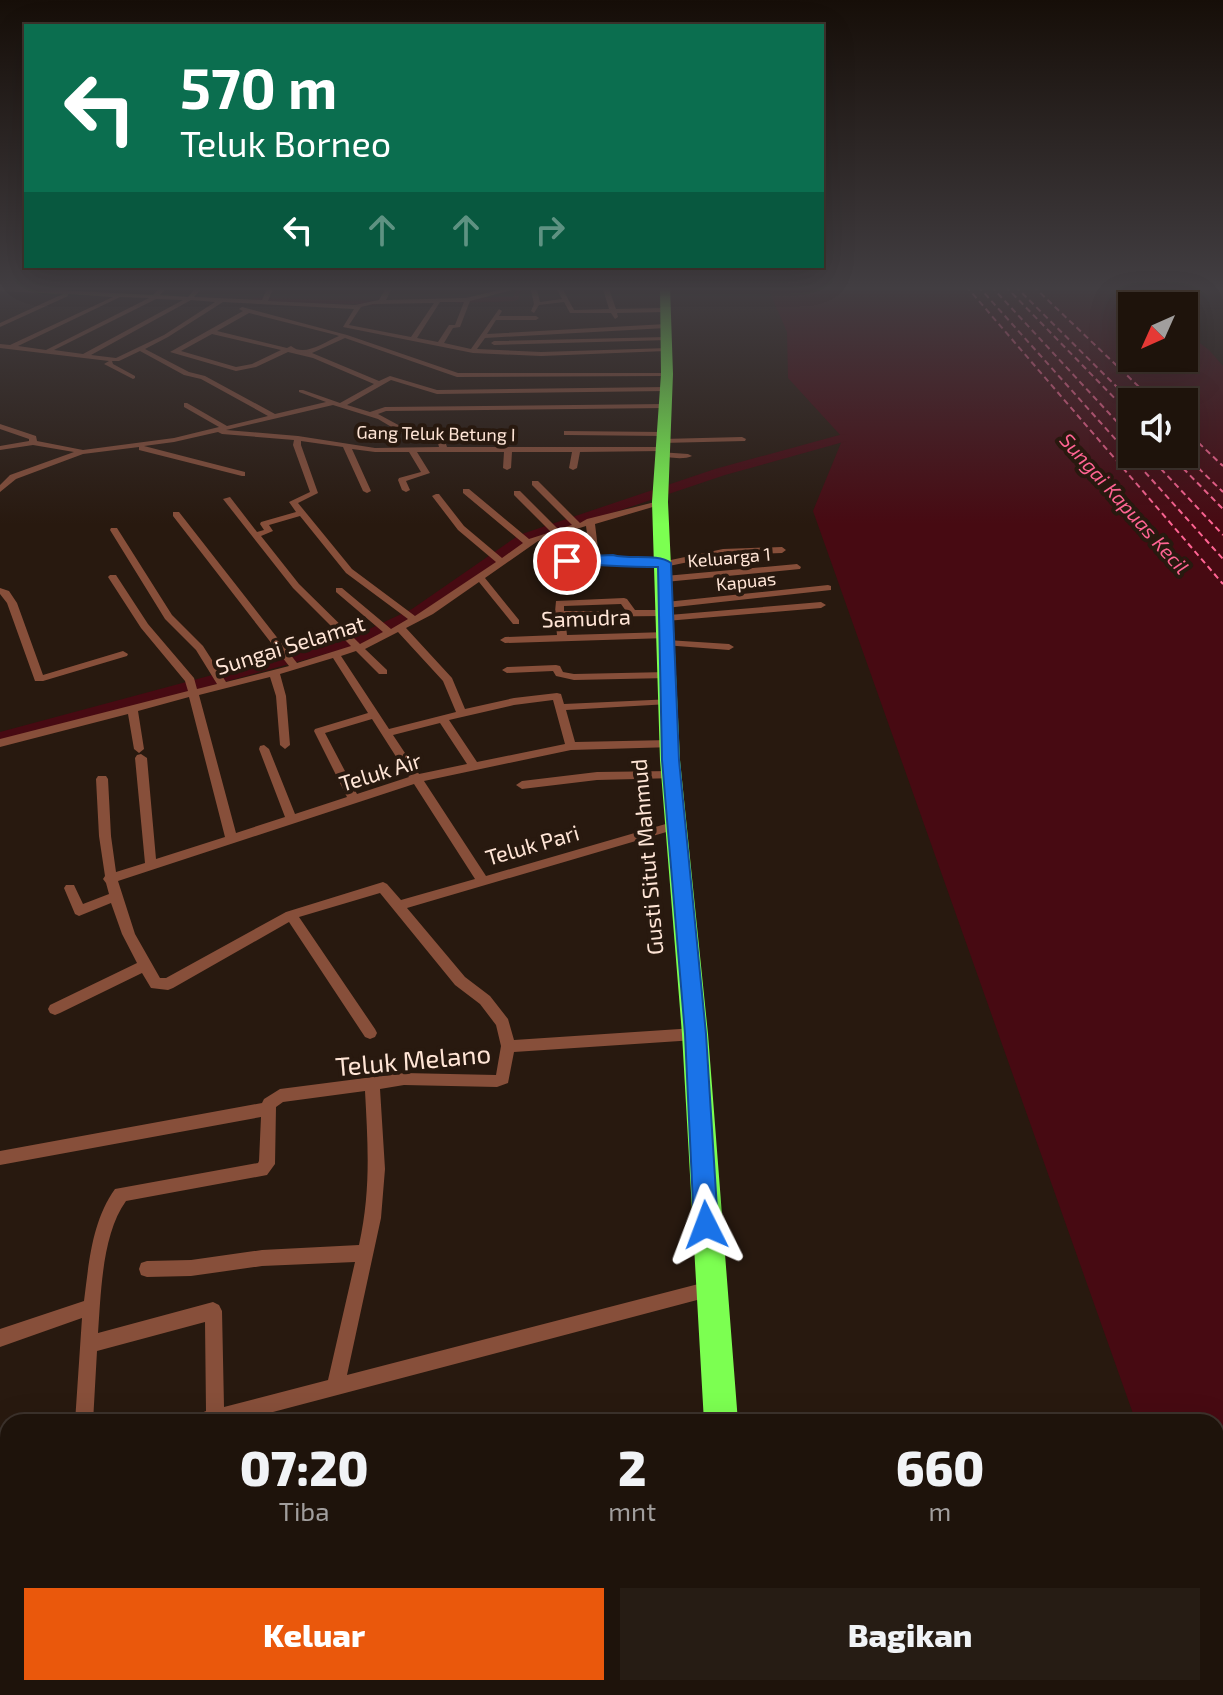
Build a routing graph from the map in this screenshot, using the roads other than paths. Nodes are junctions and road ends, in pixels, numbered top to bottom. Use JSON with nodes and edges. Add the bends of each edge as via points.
{"nodes":[{"id":1,"x":109,"y":365,"type":"edge"},
{"id":2,"x":173,"y":365,"type":"edge"},
{"id":3,"x":224,"y":365,"type":"edge"},
{"id":4,"x":256,"y":365,"type":"edge"},
{"id":5,"x":335,"y":365,"type":"edge"},
{"id":6,"x":432,"y":365,"type":"edge"},
{"id":7,"x":535,"y":365,"type":"edge"},
{"id":8,"x":667,"y":365,"type":"edge"},
{"id":9,"x":467,"y":366,"type":"dead end"},
{"id":10,"x":231,"y":367,"type":"junction"},
{"id":11,"x":667,"y":374,"type":"junction"},
{"id":12,"x":462,"y":375,"type":"junction"},
{"id":13,"x":532,"y":375,"type":"junction"},
{"id":14,"x":133,"y":377,"type":"dead end"},
{"id":15,"x":203,"y":377,"type":"junction"},
{"id":16,"x":379,"y":384,"type":"junction"},
{"id":17,"x":667,"y":389,"type":"junction"},
{"id":18,"x":301,"y":391,"type":"dead end"},
{"id":19,"x":337,"y":404,"type":"junction"},
{"id":20,"x":187,"y":405,"type":"dead end"},
{"id":21,"x":665,"y":406,"type":"junction"},
{"id":22,"x":370,"y":414,"type":"junction"},
{"id":23,"x":275,"y":417,"type":"junction"},
{"id":24,"x":0,"y":426,"type":"edge"},
{"id":25,"x":224,"y":427,"type":"junction"},
{"id":26,"x":212,"y":431,"type":"junction"},
{"id":27,"x":567,"y":433,"type":"dead end"},
{"id":28,"x":298,"y":438,"type":"junction"},
{"id":29,"x":742,"y":439,"type":"dead end"},
{"id":30,"x":33,"y":443,"type":"junction"},
{"id":31,"x":662,"y":444,"type":"junction"},
{"id":32,"x":142,"y":447,"type":"junction"},
{"id":33,"x":347,"y":447,"type":"junction"},
{"id":34,"x":0,"y":448,"type":"edge"},
{"id":35,"x":444,"y":450,"type":"junction"},
{"id":36,"x":479,"y":450,"type":"junction"},
{"id":37,"x":508,"y":450,"type":"junction"},
{"id":38,"x":576,"y":450,"type":"junction"},
{"id":39,"x":412,"y":451,"type":"junction"},
{"id":40,"x":82,"y":452,"type":"junction"},
{"id":41,"x":688,"y":456,"type":"dead end"},
{"id":42,"x":479,"y":460,"type":"dead end"},
{"id":43,"x":507,"y":468,"type":"dead end"},
{"id":44,"x":573,"y":468,"type":"dead end"},
{"id":45,"x":242,"y":474,"type":"dead end"},
{"id":46,"x":535,"y":483,"type":"dead end"},
{"id":47,"x":3,"y":486,"type":"edge"},
{"id":48,"x":406,"y":490,"type":"dead end"},
{"id":49,"x":367,"y":491,"type":"dead end"},
{"id":50,"x":466,"y":491,"type":"dead end"},
{"id":51,"x":517,"y":493,"type":"dead end"},
{"id":52,"x":661,"y":495,"type":"junction"},
{"id":53,"x":436,"y":496,"type":"dead end"},
{"id":54,"x":227,"y":499,"type":"dead end"},
{"id":55,"x":301,"y":513,"type":"junction"},
{"id":56,"x":176,"y":514,"type":"dead end"},
{"id":57,"x":590,"y":521,"type":"junction"},
{"id":58,"x":574,"y":522,"type":"junction"},
{"id":59,"x":553,"y":529,"type":"junction"},
{"id":60,"x":114,"y":530,"type":"dead end"},
{"id":61,"x":256,"y":535,"type":"junction"},
{"id":62,"x":525,"y":540,"type":"junction"},
{"id":63,"x":782,"y":550,"type":"dead end"},
{"id":64,"x":497,"y":558,"type":"junction"},
{"id":65,"x":595,"y":559,"type":"junction"},
{"id":66,"x":539,"y":563,"type":"dead end"},
{"id":67,"x":797,"y":567,"type":"dead end"},
{"id":68,"x":664,"y":569,"type":"junction"},
{"id":69,"x":113,"y":577,"type":"dead end"},
{"id":70,"x":479,"y":577,"type":"junction"},
{"id":71,"x":828,"y":588,"type":"dead end"},
{"id":72,"x":339,"y":590,"type":"dead end"},
{"id":73,"x":0,"y":591,"type":"edge"},
{"id":74,"x":821,"y":605,"type":"dead end"},
{"id":75,"x":410,"y":617,"type":"junction"},
{"id":76,"x":516,"y":622,"type":"dead end"},
{"id":77,"x":667,"y":623,"type":"junction"},
{"id":78,"x":390,"y":629,"type":"junction"},
{"id":79,"x":562,"y":637,"type":"junction"},
{"id":80,"x":505,"y":640,"type":"dead end"},
{"id":81,"x":354,"y":643,"type":"junction"},
{"id":82,"x":729,"y":647,"type":"dead end"},
{"id":83,"x":123,"y":654,"type":"dead end"},
{"id":84,"x":335,"y":654,"type":"junction"},
{"id":85,"x":293,"y":662,"type":"junction"},
{"id":86,"x":507,"y":670,"type":"dead end"},
{"id":87,"x":274,"y":672,"type":"junction"},
{"id":88,"x":383,"y":672,"type":"dead end"},
{"id":89,"x":668,"y":675,"type":"junction"},
{"id":90,"x":221,"y":680,"type":"junction"},
{"id":91,"x":191,"y":687,"type":"junction"},
{"id":92,"x":669,"y":701,"type":"junction"},
{"id":93,"x":563,"y":707,"type":"junction"},
{"id":94,"x":132,"y":709,"type":"junction"},
{"id":95,"x":375,"y":714,"type":"junction"},
{"id":96,"x":462,"y":714,"type":"junction"},
{"id":97,"x":444,"y":721,"type":"junction"},
{"id":98,"x":388,"y":733,"type":"junction"},
{"id":99,"x":0,"y":743,"type":"edge"},
{"id":100,"x":670,"y":744,"type":"junction"},
{"id":101,"x":285,"y":745,"type":"dead end"},
{"id":102,"x":571,"y":746,"type":"junction"},
{"id":103,"x":264,"y":749,"type":"dead end"},
{"id":104,"x":474,"y":766,"type":"junction"},
{"id":105,"x":672,"y":775,"type":"junction"},
{"id":106,"x":102,"y":779,"type":"dead end"},
{"id":107,"x":415,"y":779,"type":"junction"},
{"id":108,"x":522,"y":785,"type":"dead end"},
{"id":109,"x":354,"y":799,"type":"junction"},
{"id":110,"x":292,"y":820,"type":"junction"},
{"id":111,"x":676,"y":825,"type":"junction"},
{"id":112,"x":232,"y":840,"type":"junction"},
{"id":113,"x":151,"y":865,"type":"junction"},
{"id":114,"x":109,"y":879,"type":"junction"},
{"id":115,"x":483,"y":881,"type":"junction"},
{"id":116,"x":70,"y":888,"type":"dead end"},
{"id":117,"x":114,"y":897,"type":"junction"},
{"id":118,"x":401,"y":905,"type":"junction"},
{"id":119,"x":291,"y":915,"type":"junction"},
{"id":120,"x":143,"y":966,"type":"junction"},
{"id":121,"x":55,"y":1009,"type":"dead end"},
{"id":122,"x":370,"y":1033,"type":"dead end"},
{"id":123,"x":695,"y":1034,"type":"junction"},
{"id":124,"x":508,"y":1046,"type":"junction"},
{"id":125,"x":372,"y":1084,"type":"junction"},
{"id":126,"x":268,"y":1109,"type":"junction"},
{"id":127,"x":0,"y":1158,"type":"edge"},
{"id":128,"x":366,"y":1253,"type":"junction"},
{"id":129,"x":147,"y":1269,"type":"dead end"},
{"id":130,"x":710,"y":1289,"type":"junction"},
{"id":131,"x":93,"y":1306,"type":"junction"},
{"id":132,"x":0,"y":1338,"type":"edge"},
{"id":133,"x":90,"y":1344,"type":"junction"},
{"id":134,"x":335,"y":1387,"type":"junction"},
{"id":135,"x":85,"y":1414,"type":"edge"},
{"id":136,"x":208,"y":1414,"type":"edge"},
{"id":137,"x":231,"y":1414,"type":"edge"},
{"id":138,"x":720,"y":1414,"type":"edge"}],
"edges":[{"from":1,"to":14,"type":"street"},
{"from":2,"to":15,"type":"street"},
{"from":3,"to":10,"type":"street"},
{"from":4,"to":10,"type":"street"},
{"from":5,"to":16,"type":"street"},
{"from":6,"to":12,"type":"street"},
{"from":7,"to":13,"type":"street"},
{"from":8,"to":11,"type":"highway","name":"Gusti Situt Mahmud"},
{"from":9,"to":12,"type":"street"},
{"from":10,"to":15,"type":"street"},
{"from":11,"to":13,"type":"street"},
{"from":11,"to":17,"type":"highway","name":"Gusti Situt Mahmud"},
{"from":12,"to":13,"type":"street"},
{"from":15,"to":23,"type":"street"},
{"from":16,"to":17,"type":"street","via":[[390,378],[437,392]]},
{"from":16,"to":19,"type":"street"},
{"from":17,"to":21,"type":"highway","name":"Gusti Situt Mahmud"},
{"from":18,"to":19,"type":"street"},
{"from":19,"to":22,"type":"street"},
{"from":19,"to":23,"type":"street"},
{"from":20,"to":25,"type":"street"},
{"from":21,"to":22,"type":"street","via":[[385,409]]},
{"from":21,"to":31,"type":"highway","name":"Gusti Situt Mahmud"},
{"from":22,"to":35,"type":"street","via":[[413,436],[440,437]]},
{"from":23,"to":25,"type":"street"},
{"from":24,"to":30,"type":"street","via":[[33,438]]},
{"from":25,"to":26,"type":"street"},
{"from":26,"to":28,"type":"street","name":"Gang Teluk Betung I"},
{"from":26,"to":32,"type":"street"},
{"from":27,"to":31,"type":"street"},
{"from":28,"to":33,"type":"street","name":"Gang Teluk Betung I"},
{"from":28,"to":55,"type":"street","via":[[314,493],[293,501]]},
{"from":29,"to":31,"type":"street"},
{"from":30,"to":34,"type":"street"},
{"from":30,"to":40,"type":"street"},
{"from":31,"to":38,"type":"street","name":"Gang Teluk Betung I"},
{"from":31,"to":41,"type":"street"},
{"from":31,"to":52,"type":"highway","name":"Gusti Situt Mahmud"},
{"from":32,"to":40,"type":"street"},
{"from":32,"to":45,"type":"street"},
{"from":33,"to":39,"type":"street","name":"Gang Teluk Betung I"},
{"from":33,"to":49,"type":"street"},
{"from":35,"to":36,"type":"street","name":"Gang Teluk Betung I"},
{"from":35,"to":39,"type":"street","name":"Gang Teluk Betung I"},
{"from":36,"to":37,"type":"street","name":"Gang Teluk Betung I"},
{"from":36,"to":42,"type":"street"},
{"from":37,"to":38,"type":"street","name":"Gang Teluk Betung I"},
{"from":37,"to":43,"type":"street"},
{"from":38,"to":44,"type":"street"},
{"from":39,"to":48,"type":"street","via":[[426,473],[402,480]]},
{"from":40,"to":47,"type":"street"},
{"from":46,"to":58,"type":"street"},
{"from":50,"to":62,"type":"street"},
{"from":51,"to":59,"type":"street"},
{"from":52,"to":57,"type":"street","name":"Sungai Selamat"},
{"from":52,"to":68,"type":"highway","name":"Gusti Situt Mahmud"},
{"from":53,"to":64,"type":"street","via":[[461,528]]},
{"from":54,"to":61,"type":"street"},
{"from":55,"to":61,"type":"street","via":[[264,524],[269,531]]},
{"from":55,"to":75,"type":"street","via":[[349,571]]},
{"from":56,"to":85,"type":"street"},
{"from":57,"to":58,"type":"street","name":"Sungai Selamat"},
{"from":57,"to":65,"type":"street"},
{"from":58,"to":59,"type":"street","name":"Sungai Selamat"},
{"from":59,"to":62,"type":"street","name":"Sungai Selamat"},
{"from":60,"to":90,"type":"street","via":[[168,617],[200,648]]},
{"from":61,"to":81,"type":"street","via":[[296,586]]},
{"from":62,"to":64,"type":"street","name":"Sungai Selamat"},
{"from":63,"to":68,"type":"street","via":[[723,552]]},
{"from":64,"to":70,"type":"street","name":"Sungai Selamat"},
{"from":65,"to":66,"type":"street"},
{"from":65,"to":68,"type":"street"},
{"from":67,"to":68,"type":"street","name":"Keluarga 1"},
{"from":68,"to":77,"type":"highway","name":"Gusti Situt Mahmud"},
{"from":69,"to":91,"type":"street"},
{"from":70,"to":75,"type":"street","name":"Sungai Selamat"},
{"from":70,"to":76,"type":"street"},
{"from":71,"to":77,"type":"street","name":"Kapuas"},
{"from":72,"to":78,"type":"street"},
{"from":73,"to":83,"type":"street","via":[[9,598],[39,679]]},
{"from":74,"to":77,"type":"street"},
{"from":75,"to":78,"type":"street","name":"Sungai Selamat"},
{"from":77,"to":79,"type":"street","name":"Samudra"},
{"from":77,"to":79,"type":"street","via":[[632,613],[557,614]]},
{"from":77,"to":82,"type":"street"},
{"from":77,"to":89,"type":"highway","name":"Gusti Situt Mahmud"},
{"from":78,"to":81,"type":"street","name":"Sungai Selamat"},
{"from":78,"to":96,"type":"street","via":[[448,680]]},
{"from":79,"to":80,"type":"street","name":"Samudra"},
{"from":81,"to":84,"type":"street","name":"Sungai Selamat"},
{"from":81,"to":88,"type":"street"},
{"from":84,"to":85,"type":"street","name":"Sungai Selamat"},
{"from":84,"to":95,"type":"street"},
{"from":85,"to":87,"type":"street","name":"Sungai Selamat"},
{"from":86,"to":89,"type":"street","via":[[556,668],[574,677]]},
{"from":87,"to":90,"type":"street","name":"Sungai Selamat"},
{"from":87,"to":101,"type":"street"},
{"from":89,"to":92,"type":"highway","name":"Gusti Situt Mahmud"},
{"from":90,"to":91,"type":"street","name":"Sungai Selamat"},
{"from":91,"to":94,"type":"street","name":"Sungai Selamat"},
{"from":91,"to":112,"type":"street"},
{"from":92,"to":93,"type":"street"},
{"from":92,"to":100,"type":"highway","name":"Gusti Situt Mahmud"},
{"from":93,"to":96,"type":"street","via":[[554,696],[494,703]]},
{"from":93,"to":102,"type":"street"},
{"from":94,"to":99,"type":"street","name":"Sungai Selamat"},
{"from":94,"to":113,"type":"street"},
{"from":95,"to":98,"type":"street"},
{"from":95,"to":109,"type":"street","via":[[319,731]]},
{"from":96,"to":97,"type":"street"},
{"from":97,"to":98,"type":"street"},
{"from":97,"to":104,"type":"street"},
{"from":98,"to":107,"type":"street"},
{"from":100,"to":102,"type":"street","name":"Teluk Air"},
{"from":100,"to":105,"type":"highway","name":"Gusti Situt Mahmud"},
{"from":102,"to":104,"type":"street","name":"Teluk Air"},
{"from":103,"to":110,"type":"street"},
{"from":104,"to":107,"type":"street","name":"Teluk Air"},
{"from":105,"to":108,"type":"street"},
{"from":105,"to":111,"type":"highway","name":"Gusti Situt Mahmud"},
{"from":106,"to":114,"type":"street"},
{"from":107,"to":109,"type":"street","name":"Teluk Air"},
{"from":107,"to":115,"type":"street"},
{"from":109,"to":110,"type":"street","name":"Teluk Air"},
{"from":110,"to":112,"type":"street","name":"Teluk Air"},
{"from":111,"to":115,"type":"street","name":"Teluk Pari"},
{"from":111,"to":123,"type":"highway","name":"Gusti Situt Mahmud"},
{"from":112,"to":113,"type":"street","name":"Teluk Air"},
{"from":113,"to":114,"type":"street","name":"Teluk Air"},
{"from":114,"to":117,"type":"street"},
{"from":115,"to":118,"type":"street","name":"Teluk Pari"},
{"from":116,"to":117,"type":"street","via":[[79,911]]},
{"from":117,"to":120,"type":"street"},
{"from":118,"to":119,"type":"street","via":[[383,887]]},
{"from":118,"to":124,"type":"street","via":[[460,981],[503,1023]]},
{"from":119,"to":120,"type":"street","via":[[168,984],[156,984]]},
{"from":119,"to":122,"type":"street"},
{"from":120,"to":121,"type":"street"},
{"from":123,"to":124,"type":"street","name":"Teluk Melano"},
{"from":123,"to":130,"type":"highway","name":"Gusti Situt Mahmud"},
{"from":124,"to":125,"type":"street","name":"Teluk Melano","via":[[501,1080],[424,1078]]},
{"from":125,"to":126,"type":"street","name":"Teluk Melano","via":[[280,1096]]},
{"from":125,"to":128,"type":"street","via":[[377,1169]]},
{"from":126,"to":127,"type":"street","name":"Teluk Melano"},
{"from":126,"to":131,"type":"street","via":[[267,1164],[262,1170],[113,1199],[96,1265]]},
{"from":128,"to":129,"type":"street"},
{"from":128,"to":134,"type":"street"},
{"from":130,"to":134,"type":"street"},
{"from":130,"to":138,"type":"highway","name":"Gusti Situt Mahmud"},
{"from":131,"to":132,"type":"street"},
{"from":131,"to":133,"type":"street"},
{"from":133,"to":135,"type":"street"},
{"from":133,"to":136,"type":"street","via":[[213,1311]]},
{"from":134,"to":137,"type":"street"}]}
